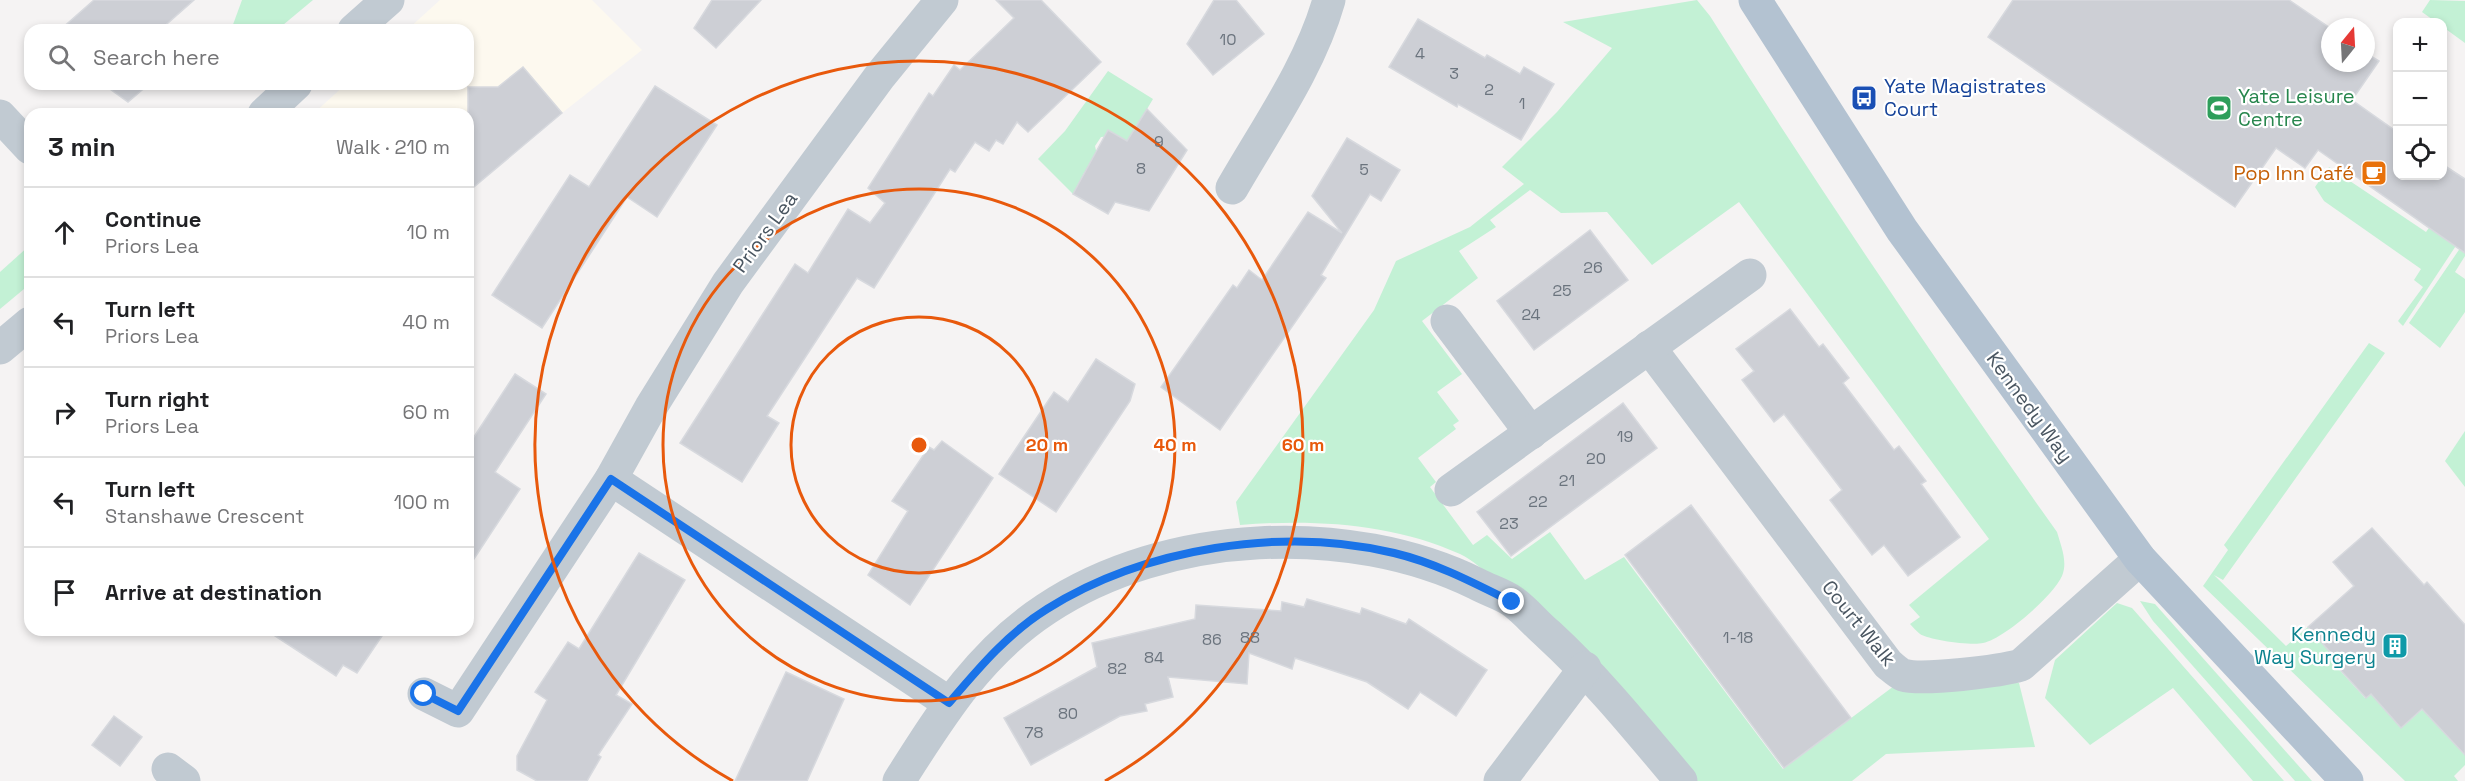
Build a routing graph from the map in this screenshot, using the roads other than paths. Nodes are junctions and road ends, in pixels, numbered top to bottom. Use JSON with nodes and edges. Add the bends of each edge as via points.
{"nodes":[{"id":1,"x":388,"y":0,"type":"edge"},
{"id":2,"x":942,"y":0,"type":"edge"},
{"id":3,"x":1329,"y":0,"type":"edge"},
{"id":4,"x":1755,"y":0,"type":"edge"},
{"id":5,"x":361,"y":24,"type":"edge"},
{"id":6,"x":290,"y":90,"type":"edge"},
{"id":7,"x":270,"y":108,"type":"edge"},
{"id":8,"x":0,"y":116,"type":"edge"},
{"id":9,"x":24,"y":142,"type":"edge"},
{"id":10,"x":1232,"y":188,"type":"dead end"},
{"id":11,"x":1750,"y":275,"type":"dead end"},
{"id":12,"x":1447,"y":321,"type":"dead end"},
{"id":13,"x":24,"y":328,"type":"edge"},
{"id":14,"x":1649,"y":347,"type":"junction"},
{"id":15,"x":0,"y":348,"type":"edge"},
{"id":16,"x":1531,"y":433,"type":"junction"},
{"id":17,"x":611,"y":479,"type":"junction"},
{"id":18,"x":1452,"y":490,"type":"dead end"},
{"id":19,"x":2140,"y":559,"type":"junction"},
{"id":20,"x":1585,"y":668,"type":"junction"},
{"id":21,"x":424,"y":694,"type":"dead end"},
{"id":22,"x":949,"y":703,"type":"junction"},
{"id":23,"x":899,"y":781,"type":"edge"},
{"id":24,"x":1500,"y":781,"type":"edge"},
{"id":25,"x":1681,"y":781,"type":"edge"},
{"id":26,"x":2347,"y":781,"type":"edge"}],
"edges":[{"from":1,"to":5,"type":"street"},
{"from":2,"to":17,"type":"street","name":"Priors Lea","via":[[880,76],[728,283]]},
{"from":3,"to":10,"type":"street","via":[[1322,26],[1293,84]]},
{"from":4,"to":19,"type":"main road","name":"Kennedy Way","via":[[1902,230]]},
{"from":6,"to":7,"type":"street"},
{"from":8,"to":9,"type":"street"},
{"from":11,"to":14,"type":"street"},
{"from":12,"to":16,"type":"street"},
{"from":13,"to":15,"type":"street"},
{"from":14,"to":16,"type":"street"},
{"from":14,"to":19,"type":"street","name":"Court Walk","via":[[1887,664],[1903,675],[2021,665]]},
{"from":16,"to":18,"type":"street"},
{"from":17,"to":21,"type":"street","name":"Priors Lea","via":[[458,711]]},
{"from":17,"to":22,"type":"street"},
{"from":19,"to":26,"type":"main road","name":"Kennedy Way"},
{"from":20,"to":22,"type":"street","via":[[1512,602],[1454,573],[1394,553],[1339,544],[1263,544],[1193,552],[1100,580],[1046,609],[990,654]]},
{"from":20,"to":24,"type":"street"},
{"from":20,"to":25,"type":"street"},
{"from":22,"to":23,"type":"street"}]}
